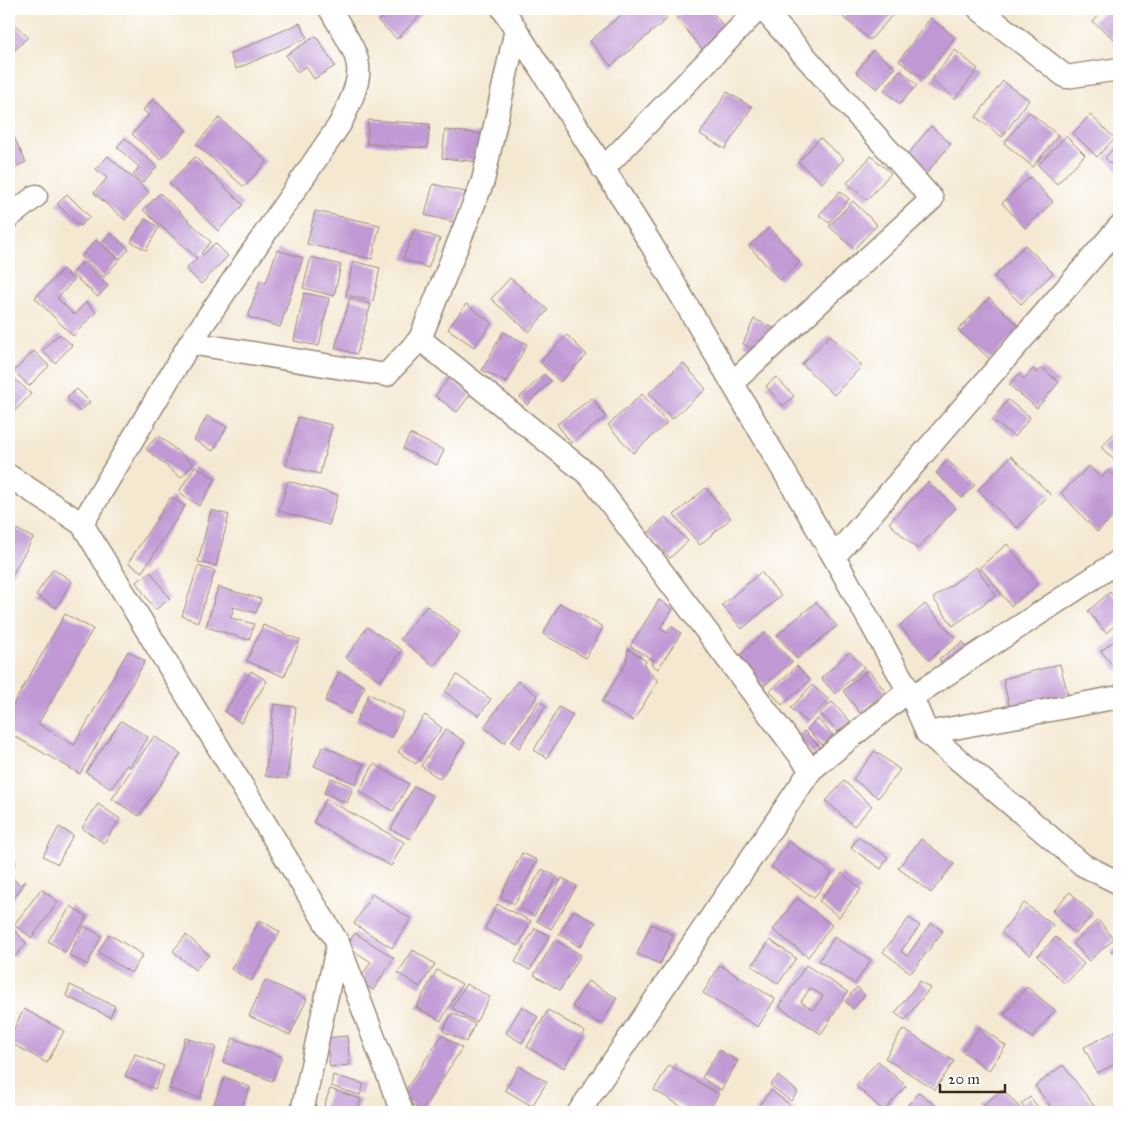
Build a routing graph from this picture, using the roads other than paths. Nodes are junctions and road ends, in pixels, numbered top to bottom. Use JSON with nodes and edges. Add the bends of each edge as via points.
{"nodes":[{"id":1,"x":330,"y":9,"type":"edge"},
{"id":2,"x":503,"y":9,"type":"edge"},
{"id":3,"x":758,"y":9,"type":"edge"},
{"id":4,"x":763,"y":9,"type":"edge"},
{"id":5,"x":980,"y":9,"type":"edge"},
{"id":6,"x":516,"y":29,"type":"junction"},
{"id":7,"x":1119,"y":69,"type":"edge"},
{"id":8,"x":603,"y":169,"type":"junction"},
{"id":9,"x":36,"y":196,"type":"dead end"},
{"id":10,"x":9,"y":217,"type":"edge"},
{"id":11,"x":1119,"y":227,"type":"edge"},
{"id":12,"x":420,"y":339,"type":"junction"},
{"id":13,"x":190,"y":343,"type":"junction"},
{"id":14,"x":732,"y":383,"type":"junction"},
{"id":15,"x":9,"y":476,"type":"edge"},
{"id":16,"x":82,"y":524,"type":"junction"},
{"id":17,"x":834,"y":557,"type":"junction"},
{"id":18,"x":1119,"y":560,"type":"edge"},
{"id":19,"x":910,"y":694,"type":"junction"},
{"id":20,"x":1119,"y":697,"type":"edge"},
{"id":21,"x":927,"y":733,"type":"junction"},
{"id":22,"x":811,"y":770,"type":"junction"},
{"id":23,"x":1119,"y":883,"type":"edge"},
{"id":24,"x":338,"y":943,"type":"junction"},
{"id":25,"x":302,"y":1112,"type":"edge"},
{"id":26,"x":402,"y":1112,"type":"edge"},
{"id":27,"x":579,"y":1112,"type":"edge"}],
"edges":[{"from":1,"to":13,"type":"street","via":[[358,58],[356,91],[340,124]]},
{"from":2,"to":6,"type":"street"},
{"from":3,"to":8,"type":"street"},
{"from":4,"to":14,"type":"street","via":[[932,199]]},
{"from":5,"to":7,"type":"street","via":[[1066,77]]},
{"from":6,"to":8,"type":"street"},
{"from":6,"to":12,"type":"street","via":[[483,181]]},
{"from":8,"to":14,"type":"street"},
{"from":9,"to":10,"type":"street"},
{"from":11,"to":17,"type":"street"},
{"from":12,"to":13,"type":"street","via":[[386,375]]},
{"from":12,"to":22,"type":"street","via":[[590,476]]},
{"from":13,"to":16,"type":"street"},
{"from":14,"to":17,"type":"street"},
{"from":15,"to":16,"type":"street"},
{"from":16,"to":24,"type":"street"},
{"from":17,"to":19,"type":"street"},
{"from":18,"to":19,"type":"street"},
{"from":19,"to":21,"type":"street"},
{"from":19,"to":22,"type":"street"},
{"from":20,"to":21,"type":"street"},
{"from":21,"to":23,"type":"street","via":[[1083,865]]},
{"from":22,"to":27,"type":"street"},
{"from":24,"to":25,"type":"street"},
{"from":24,"to":26,"type":"street"}]}
